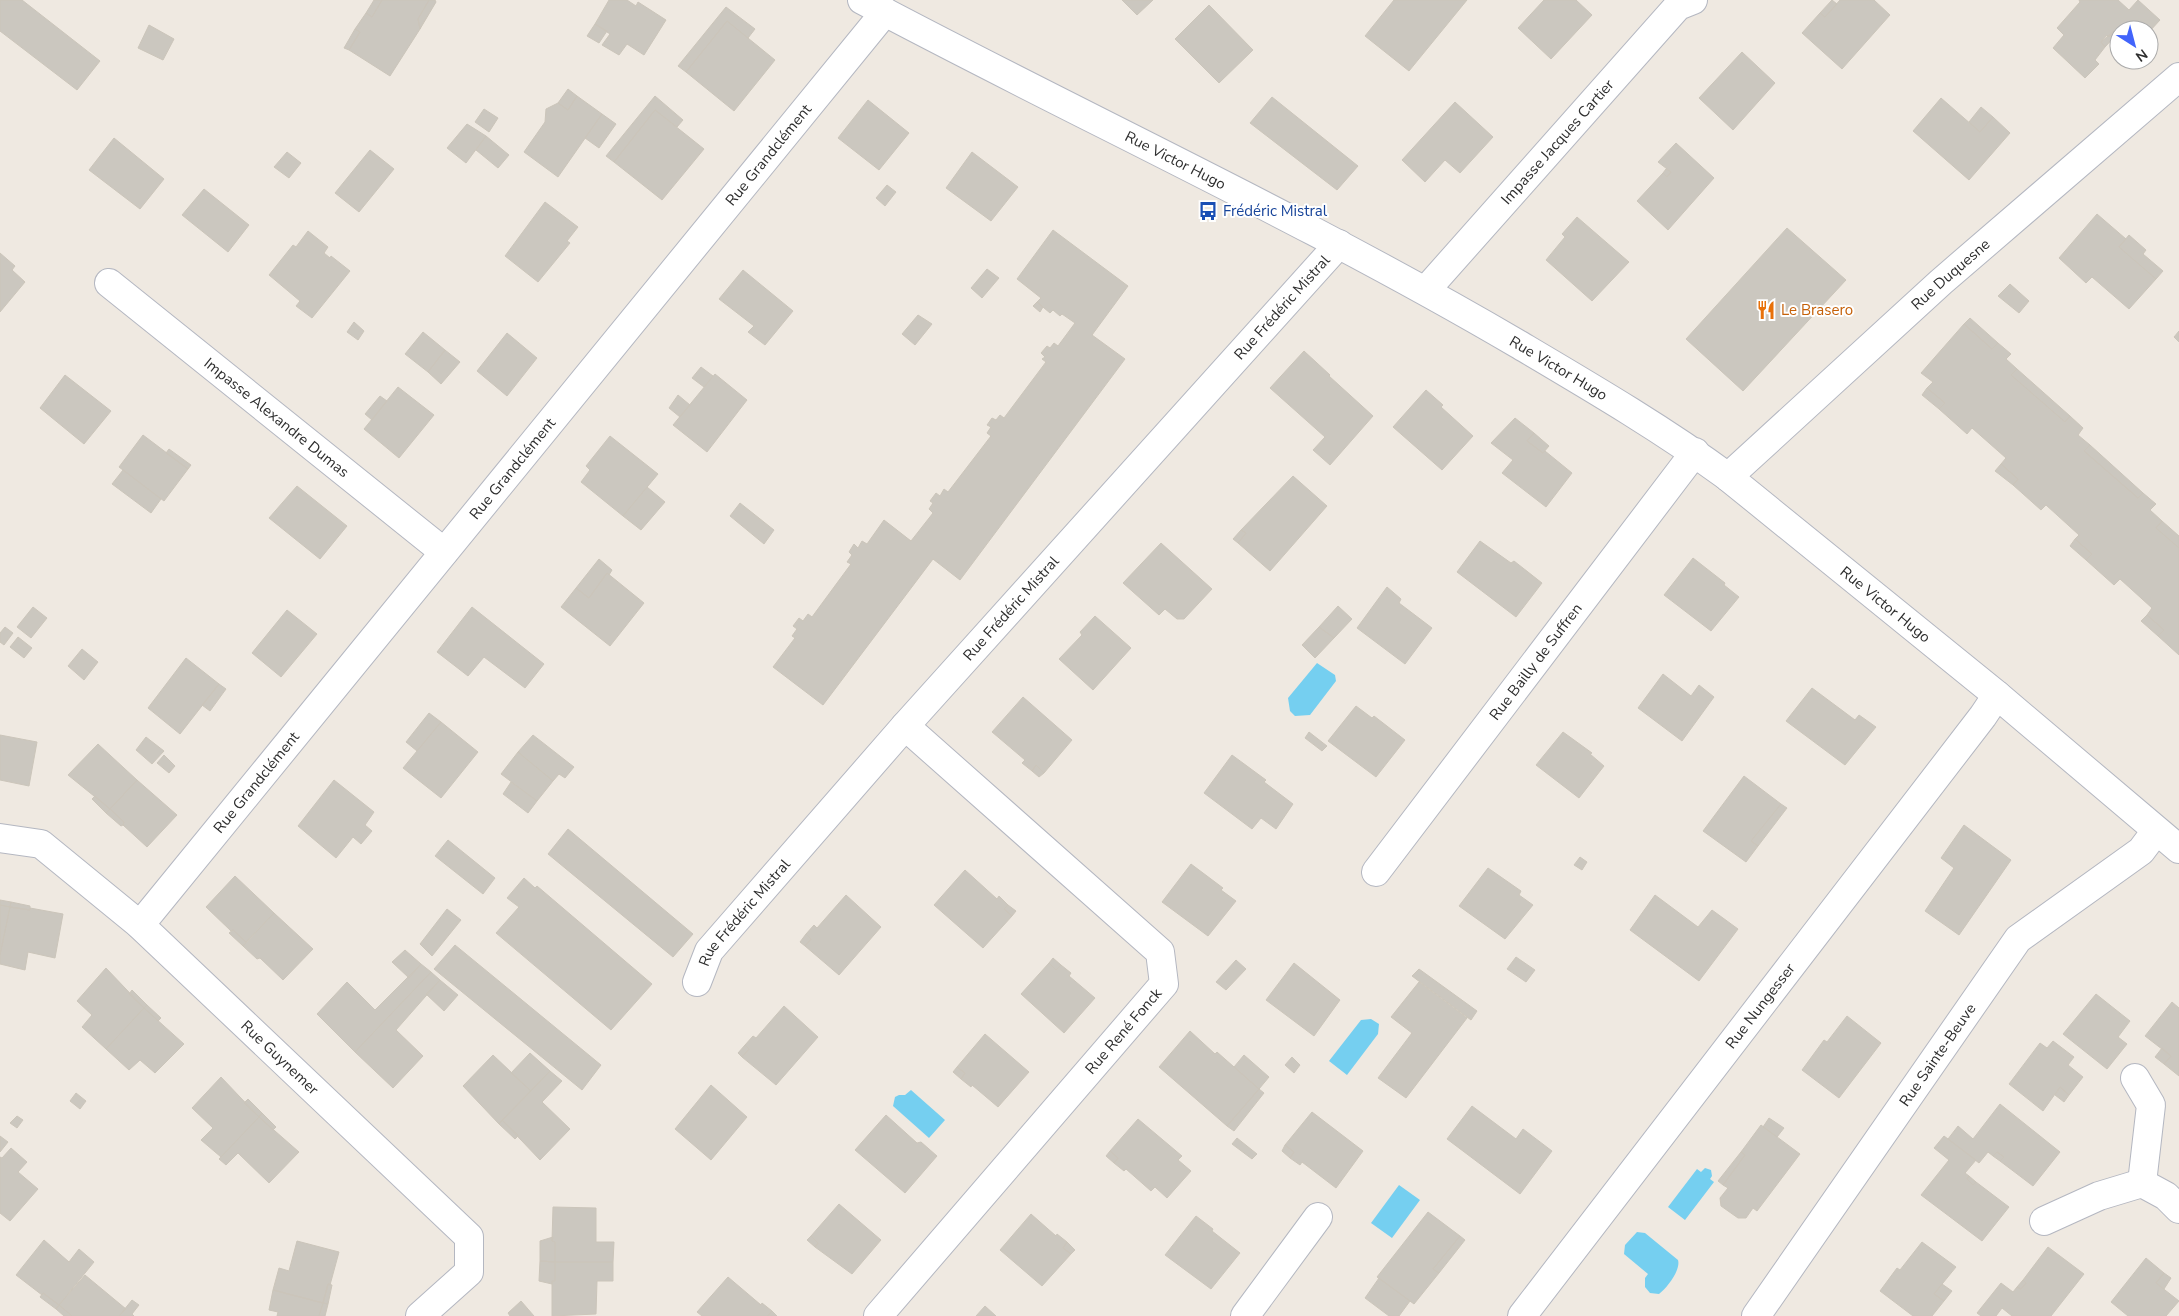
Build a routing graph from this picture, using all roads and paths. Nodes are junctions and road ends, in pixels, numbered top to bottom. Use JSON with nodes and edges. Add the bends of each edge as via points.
{"nodes":[{"id":1,"x":1693,"y":0,"type":"edge"},
{"id":2,"x":873,"y":6,"type":"edge"},
{"id":3,"x":2175,"y":90,"type":"edge"},
{"id":4,"x":1340,"y":244,"type":"junction"},
{"id":5,"x":109,"y":283,"type":"dead end"},
{"id":6,"x":1426,"y":290,"type":"junction"},
{"id":7,"x":1695,"y":452,"type":"junction"},
{"id":8,"x":1728,"y":477,"type":"junction"},
{"id":9,"x":444,"y":552,"type":"junction"},
{"id":10,"x":1997,"y":695,"type":"junction"},
{"id":11,"x":905,"y":726,"type":"junction"},
{"id":12,"x":2156,"y":831,"type":"junction"},
{"id":13,"x":0,"y":838,"type":"edge"},
{"id":14,"x":2179,"y":849,"type":"edge"},
{"id":15,"x":1376,"y":872,"type":"dead end"},
{"id":16,"x":140,"y":925,"type":"junction"},
{"id":17,"x":697,"y":982,"type":"dead end"},
{"id":18,"x":2135,"y":1078,"type":"dead end"},
{"id":19,"x":2142,"y":1183,"type":"junction"},
{"id":20,"x":2179,"y":1209,"type":"edge"},
{"id":21,"x":1318,"y":1217,"type":"dead end"},
{"id":22,"x":2044,"y":1221,"type":"dead end"},
{"id":23,"x":420,"y":1316,"type":"edge"},
{"id":24,"x":878,"y":1316,"type":"edge"},
{"id":25,"x":1245,"y":1316,"type":"edge"},
{"id":26,"x":1522,"y":1316,"type":"edge"},
{"id":27,"x":1756,"y":1316,"type":"edge"}],
"edges":[{"from":1,"to":6,"type":"street","name":"Impasse Jacques Cartier","via":[[1678,6]]},
{"from":2,"to":4,"type":"street","name":"Rue Victor Hugo"},
{"from":2,"to":9,"type":"street","name":"Rue Grandclément"},
{"from":3,"to":8,"type":"street","name":"Rue Duquesne","via":[[1941,282]]},
{"from":4,"to":6,"type":"street","name":"Rue Victor Hugo"},
{"from":4,"to":11,"type":"street","name":"Rue Frédéric Mistral"},
{"from":5,"to":9,"type":"street","name":"Impasse Alexandre Dumas"},
{"from":6,"to":7,"type":"street","name":"Rue Victor Hugo","via":[[1607,396]]},
{"from":7,"to":8,"type":"street","name":"Rue Victor Hugo"},
{"from":7,"to":15,"type":"street","name":"Rue Bailly de Suffren"},
{"from":8,"to":10,"type":"street","name":"Rue Victor Hugo"},
{"from":9,"to":16,"type":"street","name":"Rue Grandclément"},
{"from":10,"to":12,"type":"street","name":"Rue Victor Hugo"},
{"from":10,"to":26,"type":"street","name":"Rue Nungesser"},
{"from":11,"to":17,"type":"street","name":"Rue Frédéric Mistral","via":[[709,951]]},
{"from":11,"to":24,"type":"street","name":"Rue René Fonck","via":[[1160,952],[1164,984]]},
{"from":12,"to":14,"type":"street","name":"Rue Victor Hugo"},
{"from":12,"to":27,"type":"street","name":"Rue Sainte-Beuve","via":[[2141,851],[2018,939]]},
{"from":13,"to":16,"type":"street","name":"Rue Guynemer","via":[[41,844]]},
{"from":16,"to":23,"type":"street","name":"Rue Guynemer","via":[[470,1237],[469,1272]]},
{"from":18,"to":19,"type":"street","via":[[2151,1105]]},
{"from":19,"to":20,"type":"street","via":[[2166,1196]]},
{"from":19,"to":22,"type":"street","via":[[2099,1196]]},
{"from":21,"to":25,"type":"street"}]}
